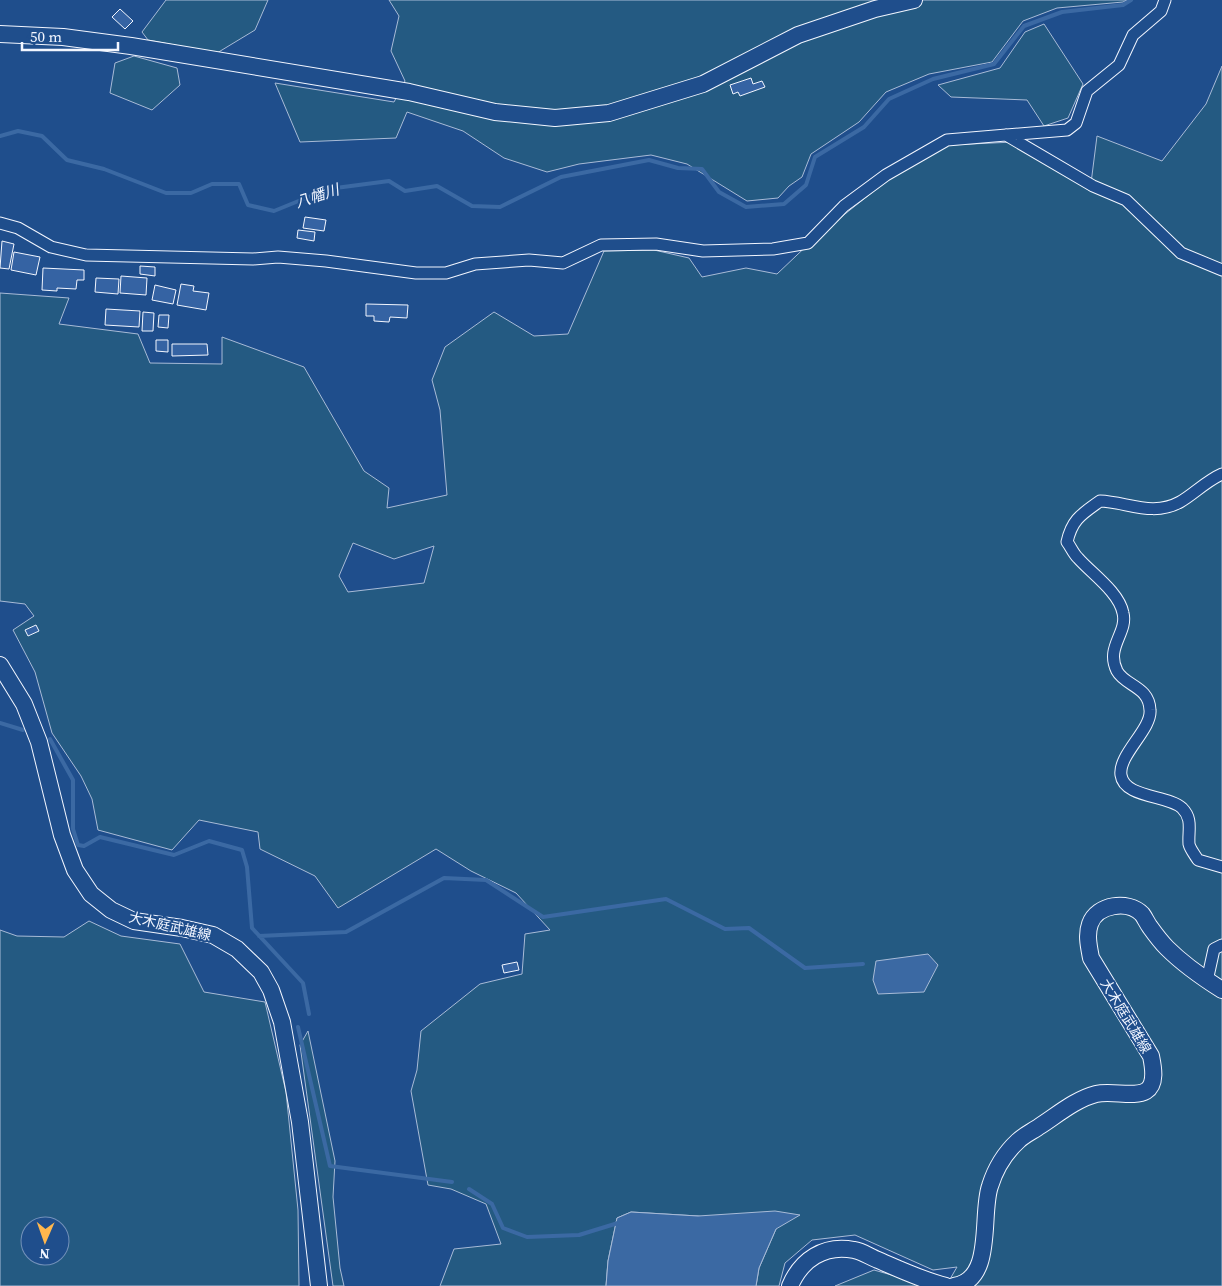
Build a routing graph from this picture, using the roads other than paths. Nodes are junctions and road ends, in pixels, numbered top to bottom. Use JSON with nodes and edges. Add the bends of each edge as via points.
{"nodes":[{"id":1,"x":914,"y":0,"type":"edge"},
{"id":2,"x":1165,"y":0,"type":"edge"},
{"id":3,"x":0,"y":34,"type":"edge"},
{"id":4,"x":1006,"y":135,"type":"junction"},
{"id":5,"x":0,"y":223,"type":"edge"},
{"id":6,"x":1222,"y":270,"type":"edge"},
{"id":7,"x":1222,"y":474,"type":"edge"},
{"id":8,"x":0,"y":665,"type":"edge"},
{"id":9,"x":1222,"y":867,"type":"edge"},
{"id":10,"x":1222,"y":944,"type":"edge"},
{"id":11,"x":1207,"y":980,"type":"junction"},
{"id":12,"x":1222,"y":990,"type":"edge"},
{"id":13,"x":319,"y":1286,"type":"edge"},
{"id":14,"x":790,"y":1286,"type":"edge"},
{"id":15,"x":946,"y":1286,"type":"edge"},
{"id":16,"x":954,"y":1286,"type":"edge"}],
"edges":[{"from":1,"to":3,"type":"main road","via":[[875,9],[798,35],[703,84],[609,113],[555,118],[496,112],[410,92],[131,46],[64,36]]},
{"from":2,"to":4,"type":"street","via":[[1161,11],[1133,35],[1119,65],[1087,91],[1076,123],[1067,130]]},
{"from":4,"to":5,"type":"street","via":[[947,140],[886,175],[844,206],[808,244],[774,249],[703,251],[656,244],[602,245],[563,263],[529,260],[475,264],[446,273],[416,273],[278,257],[86,256],[51,247],[18,228]]},
{"from":4,"to":6,"type":"street","via":[[1093,186],[1126,200],[1181,253]]},
{"from":7,"to":9,"type":"street","via":[[1178,503],[1159,509],[1100,501],[1080,515],[1070,528],[1068,542],[1076,556],[1117,599],[1124,613],[1112,660],[1118,674],[1143,692],[1151,711],[1148,723],[1122,766],[1124,782],[1133,791],[1182,808],[1190,820],[1189,846],[1198,860]]},
{"from":8,"to":13,"type":"main road","name":"大木庭武雄線","via":[[24,704],[39,742],[62,835],[75,870],[91,894],[111,910],[134,921],[213,935],[237,949],[260,972],[270,990],[282,1022],[300,1122]]},
{"from":10,"to":11,"type":"street","via":[[1214,949]]},
{"from":11,"to":12,"type":"main road","name":"大木庭武雄線"},
{"from":11,"to":16,"type":"main road","name":"大木庭武雄線","via":[[1167,948],[1142,914],[1121,906],[1097,912],[1090,924],[1088,943],[1092,958],[1151,1056],[1152,1084],[1146,1091],[1134,1094],[1096,1094],[1070,1106],[1018,1141],[1002,1160],[989,1187],[981,1259],[974,1276],[964,1284]]},
{"from":14,"to":15,"type":"main road","via":[[802,1265],[818,1253],[835,1248],[854,1250],[928,1282]]}]}
